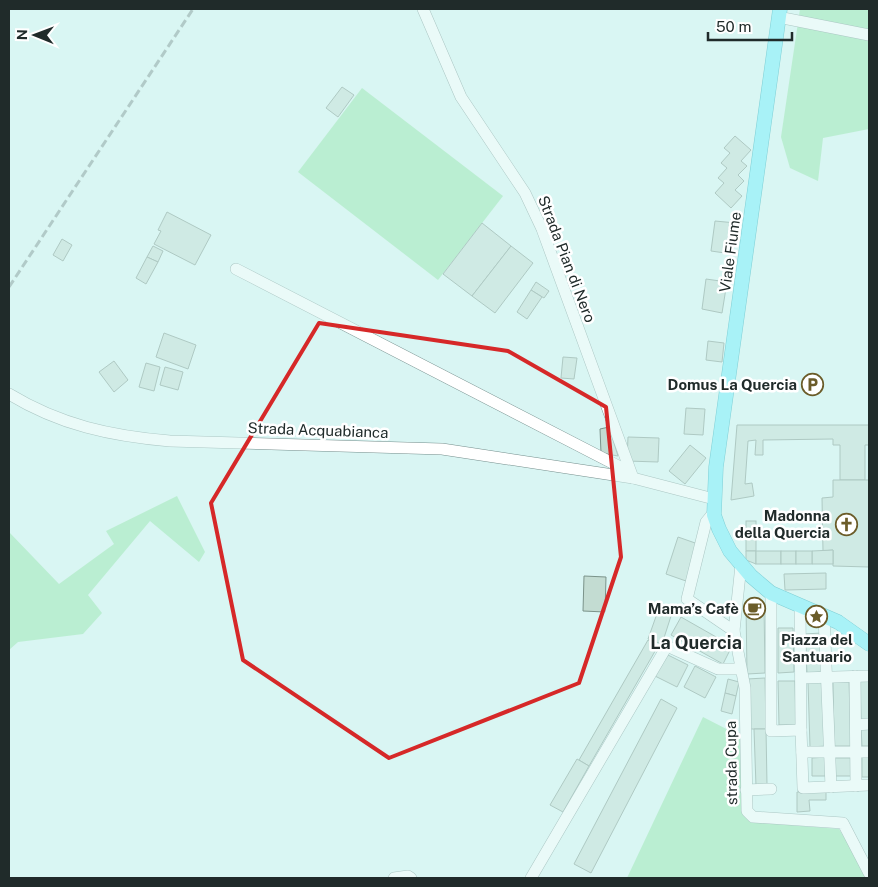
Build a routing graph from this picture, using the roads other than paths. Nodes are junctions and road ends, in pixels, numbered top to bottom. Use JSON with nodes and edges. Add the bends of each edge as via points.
{"nodes":[{"id":1,"x":423,"y":9,"type":"edge"},
{"id":2,"x":779,"y":13,"type":"edge"},
{"id":3,"x":869,"y":35,"type":"edge"},
{"id":4,"x":236,"y":269,"type":"dead end"},
{"id":5,"x":9,"y":394,"type":"edge"},
{"id":6,"x":632,"y":478,"type":"junction"},
{"id":7,"x":714,"y":505,"type":"junction"},
{"id":8,"x":741,"y":564,"type":"junction"},
{"id":9,"x":771,"y":593,"type":"junction"},
{"id":10,"x":800,"y":605,"type":"junction"},
{"id":11,"x":824,"y":616,"type":"junction"},
{"id":12,"x":734,"y":631,"type":"junction"},
{"id":13,"x":869,"y":644,"type":"edge"},
{"id":14,"x":740,"y":669,"type":"junction"},
{"id":15,"x":855,"y":676,"type":"junction"},
{"id":16,"x":869,"y":676,"type":"edge"},
{"id":17,"x":827,"y":677,"type":"junction"},
{"id":18,"x":801,"y":678,"type":"junction"},
{"id":19,"x":869,"y":724,"type":"edge"},
{"id":20,"x":856,"y":725,"type":"junction"},
{"id":21,"x":802,"y":730,"type":"junction"},
{"id":22,"x":856,"y":751,"type":"junction"},
{"id":23,"x":802,"y":752,"type":"junction"},
{"id":24,"x":830,"y":752,"type":"junction"},
{"id":25,"x":869,"y":752,"type":"edge"},
{"id":26,"x":869,"y":785,"type":"edge"},
{"id":27,"x":856,"y":786,"type":"junction"},
{"id":28,"x":831,"y":787,"type":"junction"},
{"id":29,"x":771,"y":789,"type":"dead end"},
{"id":30,"x":746,"y":790,"type":"junction"},
{"id":31,"x":868,"y":867,"type":"edge"},
{"id":32,"x":394,"y":878,"type":"edge"},
{"id":33,"x":411,"y":878,"type":"edge"},
{"id":34,"x":531,"y":878,"type":"edge"}],
"edges":[{"from":1,"to":6,"type":"street","name":"Strada Pian di Nero","via":[[461,97],[525,193],[542,230]]},
{"from":2,"to":3,"type":"street"},
{"from":2,"to":7,"type":"main road","name":"Viale Fiume","via":[[716,466]]},
{"from":4,"to":6,"type":"street","name":"Strada Acquabianca","via":[[613,464]]},
{"from":5,"to":6,"type":"street","name":"Strada Acquabianca","via":[[34,410],[66,423],[134,438],[442,449]]},
{"from":6,"to":7,"type":"street","name":"Strada Acquabianca"},
{"from":7,"to":8,"type":"main road","via":[[718,529]]},
{"from":7,"to":12,"type":"street","via":[[706,522],[687,599]]},
{"from":8,"to":9,"type":"main road"},
{"from":8,"to":12,"type":"street","name":"strada Cupa"},
{"from":9,"to":10,"type":"main road"},
{"from":9,"to":21,"type":"street","via":[[771,731]]},
{"from":10,"to":11,"type":"main road"},
{"from":10,"to":18,"type":"street"},
{"from":11,"to":13,"type":"main road"},
{"from":11,"to":17,"type":"street"},
{"from":12,"to":14,"type":"street","name":"strada Cupa"},
{"from":14,"to":30,"type":"street","name":"strada Cupa","via":[[745,688]]},
{"from":14,"to":34,"type":"street","via":[[718,669],[667,646]]},
{"from":15,"to":16,"type":"street"},
{"from":15,"to":17,"type":"street"},
{"from":15,"to":20,"type":"street"},
{"from":17,"to":18,"type":"street"},
{"from":17,"to":24,"type":"street"},
{"from":18,"to":21,"type":"street"},
{"from":19,"to":20,"type":"street"},
{"from":20,"to":22,"type":"street"},
{"from":21,"to":23,"type":"street"},
{"from":22,"to":24,"type":"street"},
{"from":22,"to":25,"type":"street"},
{"from":22,"to":27,"type":"street"},
{"from":23,"to":24,"type":"street"},
{"from":23,"to":28,"type":"street","via":[[803,788]]},
{"from":24,"to":28,"type":"street"},
{"from":26,"to":27,"type":"street"},
{"from":27,"to":28,"type":"street"},
{"from":29,"to":30,"type":"street"},
{"from":30,"to":31,"type":"street","name":"strada Cupa","via":[[747,811],[753,817],[843,823]]},
{"from":32,"to":33,"type":"street"}]}
